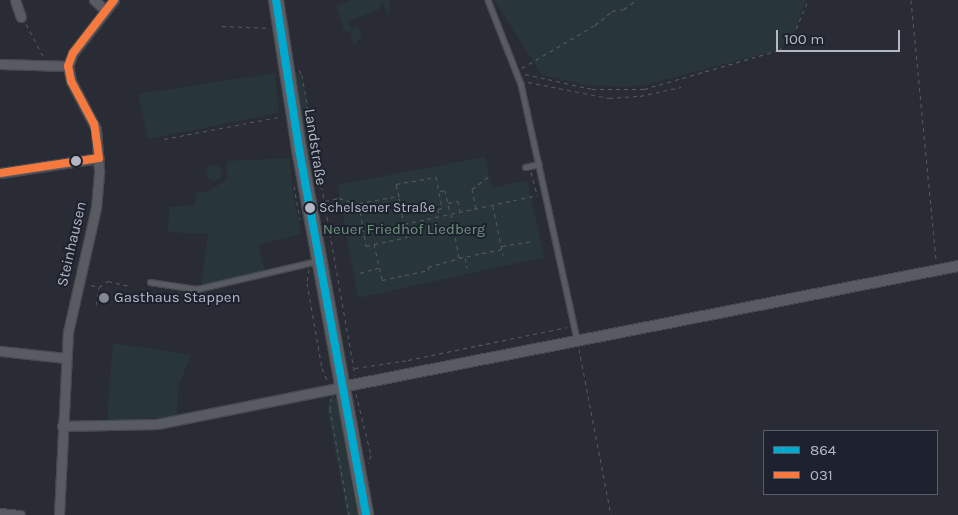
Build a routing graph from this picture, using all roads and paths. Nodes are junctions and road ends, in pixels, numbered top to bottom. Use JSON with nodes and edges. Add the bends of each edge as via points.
{"nodes":[{"id":1,"x":15,"y":0,"type":"edge"},
{"id":2,"x":94,"y":0,"type":"edge"},
{"id":3,"x":114,"y":0,"type":"edge"},
{"id":4,"x":276,"y":0,"type":"edge"},
{"id":5,"x":488,"y":0,"type":"edge"},
{"id":6,"x":637,"y":0,"type":"edge"},
{"id":7,"x":808,"y":0,"type":"edge"},
{"id":8,"x":911,"y":0,"type":"edge"},
{"id":9,"x":105,"y":10,"type":"junction"},
{"id":10,"x":21,"y":17,"type":"joint"},
{"id":11,"x":222,"y":26,"type":"dead end"},
{"id":12,"x":280,"y":27,"type":"junction"},
{"id":13,"x":527,"y":63,"type":"dead end"},
{"id":14,"x":0,"y":64,"type":"edge"},
{"id":15,"x":47,"y":64,"type":"junction"},
{"id":16,"x":68,"y":66,"type":"junction"},
{"id":17,"x":295,"y":68,"type":"dead end"},
{"id":18,"x":517,"y":71,"type":"junction"},
{"id":19,"x":682,"y":87,"type":"dead end"},
{"id":20,"x":293,"y":114,"type":"junction"},
{"id":21,"x":164,"y":139,"type":"dead end"},
{"id":22,"x":99,"y":158,"type":"junction"},
{"id":23,"x":539,"y":164,"type":"junction"},
{"id":24,"x":527,"y":167,"type":"joint"},
{"id":25,"x":0,"y":173,"type":"edge"},
{"id":26,"x":489,"y":176,"type":"dead end"},
{"id":27,"x":439,"y":191,"type":"junction"},
{"id":28,"x":546,"y":194,"type":"junction"},
{"id":29,"x":398,"y":196,"type":"junction"},
{"id":30,"x":537,"y":196,"type":"junction"},
{"id":31,"x":325,"y":201,"type":"junction"},
{"id":32,"x":447,"y":203,"type":"junction"},
{"id":33,"x":358,"y":204,"type":"junction"},
{"id":34,"x":493,"y":205,"type":"junction"},
{"id":35,"x":476,"y":208,"type":"junction"},
{"id":36,"x":460,"y":212,"type":"junction"},
{"id":37,"x":450,"y":214,"type":"junction"},
{"id":38,"x":439,"y":216,"type":"junction"},
{"id":39,"x":404,"y":224,"type":"junction"},
{"id":40,"x":532,"y":241,"type":"dead end"},
{"id":41,"x":374,"y":244,"type":"junction"},
{"id":42,"x":501,"y":246,"type":"junction"},
{"id":43,"x":502,"y":249,"type":"junction"},
{"id":44,"x":503,"y":255,"type":"dead end"},
{"id":45,"x":465,"y":257,"type":"junction"},
{"id":46,"x":458,"y":258,"type":"junction"},
{"id":47,"x":318,"y":261,"type":"junction"},
{"id":48,"x":958,"y":266,"type":"edge"},
{"id":49,"x":379,"y":268,"type":"junction"},
{"id":50,"x":467,"y":268,"type":"dead end"},
{"id":51,"x":937,"y":269,"type":"junction"},
{"id":52,"x":360,"y":272,"type":"dead end"},
{"id":53,"x":150,"y":282,"type":"dead end"},
{"id":54,"x":91,"y":285,"type":"dead end"},
{"id":55,"x":130,"y":286,"type":"dead end"},
{"id":56,"x":99,"y":287,"type":"junction"},
{"id":57,"x":96,"y":304,"type":"dead end"},
{"id":58,"x":575,"y":326,"type":"junction"},
{"id":59,"x":577,"y":339,"type":"junction"},
{"id":60,"x":0,"y":351,"type":"edge"},
{"id":61,"x":66,"y":358,"type":"junction"},
{"id":62,"x":355,"y":368,"type":"junction"},
{"id":63,"x":348,"y":386,"type":"junction"},
{"id":64,"x":62,"y":426,"type":"junction"},
{"id":65,"x":357,"y":466,"type":"junction"},
{"id":66,"x":0,"y":513,"type":"edge"},
{"id":67,"x":20,"y":515,"type":"edge"},
{"id":68,"x":59,"y":515,"type":"edge"},
{"id":69,"x":349,"y":515,"type":"edge"},
{"id":70,"x":366,"y":515,"type":"edge"},
{"id":71,"x":611,"y":515,"type":"edge"}],
"edges":[{"from":1,"to":10,"type":"street"},
{"from":2,"to":9,"type":"street"},
{"from":3,"to":9,"type":"street"},
{"from":4,"to":12,"type":"main road","name":"Landstraße"},
{"from":5,"to":18,"type":"lane"},
{"from":6,"to":13,"type":"path","via":[[624,9],[612,11],[595,25]]},
{"from":7,"to":18,"type":"path","via":[[793,36],[779,50],[644,89],[592,88]]},
{"from":8,"to":51,"type":"path"},
{"from":9,"to":16,"type":"street","via":[[73,53]]},
{"from":10,"to":15,"type":"path"},
{"from":11,"to":12,"type":"path"},
{"from":12,"to":20,"type":"main road","name":"Landstraße"},
{"from":14,"to":15,"type":"street"},
{"from":15,"to":16,"type":"street"},
{"from":16,"to":22,"type":"street","name":"Steinhausen","via":[[71,81],[94,124]]},
{"from":17,"to":31,"type":"path","via":[[302,74]]},
{"from":18,"to":19,"type":"path","via":[[532,84],[597,97],[633,97]]},
{"from":18,"to":23,"type":"lane"},
{"from":20,"to":21,"type":"path"},
{"from":20,"to":47,"type":"main road","name":"Landstraße"},
{"from":22,"to":25,"type":"street"},
{"from":22,"to":61,"type":"street","name":"Steinhausen","via":[[96,208],[72,303]]},
{"from":23,"to":24,"type":"lane"},
{"from":23,"to":28,"type":"lane"},
{"from":24,"to":30,"type":"path"},
{"from":26,"to":35,"type":"path","via":[[472,189]]},
{"from":27,"to":29,"type":"path","via":[[436,177],[396,184]]},
{"from":27,"to":32,"type":"path","via":[[445,190]]},
{"from":27,"to":38,"type":"path","via":[[442,208],[438,209]]},
{"from":28,"to":30,"type":"path"},
{"from":28,"to":58,"type":"lane"},
{"from":29,"to":33,"type":"path"},
{"from":29,"to":39,"type":"path"},
{"from":30,"to":34,"type":"path"},
{"from":31,"to":33,"type":"path","via":[[339,198]]},
{"from":31,"to":62,"type":"path"},
{"from":32,"to":36,"type":"path","via":[[458,201]]},
{"from":32,"to":37,"type":"path"},
{"from":33,"to":41,"type":"path","via":[[366,246]]},
{"from":34,"to":35,"type":"path"},
{"from":34,"to":42,"type":"path"},
{"from":35,"to":36,"type":"path"},
{"from":36,"to":37,"type":"path"},
{"from":37,"to":38,"type":"path"},
{"from":37,"to":46,"type":"path"},
{"from":38,"to":39,"type":"path"},
{"from":39,"to":41,"type":"path","via":[[407,237]]},
{"from":40,"to":42,"type":"path"},
{"from":41,"to":49,"type":"path"},
{"from":42,"to":43,"type":"path"},
{"from":43,"to":44,"type":"path"},
{"from":43,"to":45,"type":"path"},
{"from":45,"to":46,"type":"path"},
{"from":45,"to":50,"type":"path"},
{"from":46,"to":49,"type":"path","via":[[428,267],[429,270],[382,280]]},
{"from":47,"to":53,"type":"lane","via":[[200,288]]},
{"from":47,"to":63,"type":"main road","name":"Landstraße"},
{"from":48,"to":51,"type":"street"},
{"from":49,"to":52,"type":"path"},
{"from":51,"to":59,"type":"street"},
{"from":54,"to":56,"type":"path"},
{"from":55,"to":56,"type":"path","via":[[108,281]]},
{"from":56,"to":57,"type":"path"},
{"from":58,"to":59,"type":"lane"},
{"from":58,"to":62,"type":"path"},
{"from":59,"to":63,"type":"street"},
{"from":59,"to":71,"type":"path"},
{"from":60,"to":61,"type":"street"},
{"from":61,"to":64,"type":"street","name":"Steinhausen"},
{"from":62,"to":63,"type":"path"},
{"from":63,"to":64,"type":"street","via":[[157,424]]},
{"from":63,"to":65,"type":"main road","name":"Landstraße"},
{"from":63,"to":65,"type":"path","via":[[372,458],[369,464]]},
{"from":64,"to":68,"type":"street","name":"Steinhausen"},
{"from":65,"to":69,"type":"path","via":[[340,469]]},
{"from":65,"to":70,"type":"main road","name":"Landstraße"},
{"from":66,"to":67,"type":"street"}]}
